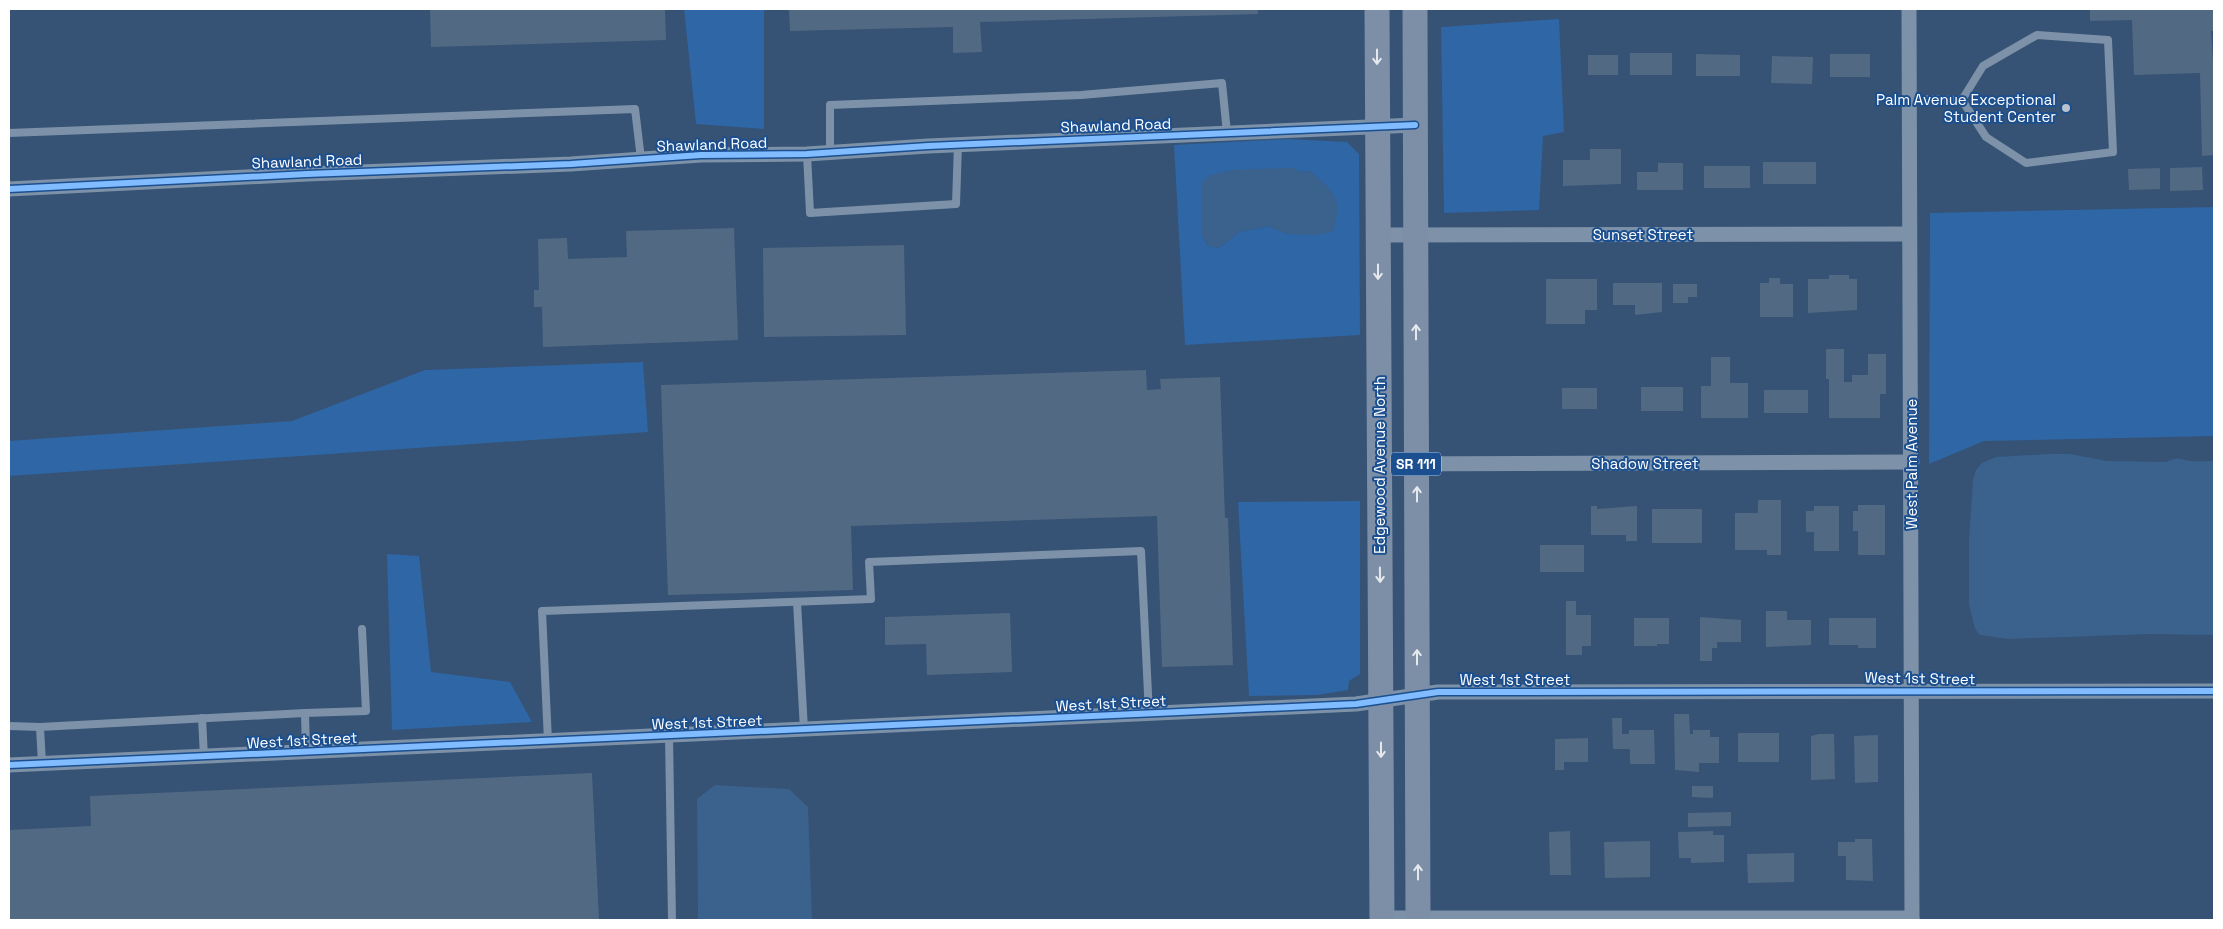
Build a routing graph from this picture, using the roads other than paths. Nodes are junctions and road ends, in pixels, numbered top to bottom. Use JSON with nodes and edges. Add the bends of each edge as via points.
{"nodes":[{"id":1,"x":1377,"y":9,"type":"edge"},
{"id":2,"x":1415,"y":9,"type":"edge"},
{"id":3,"x":1909,"y":9,"type":"edge"},
{"id":4,"x":1909,"y":100,"type":"junction"},
{"id":5,"x":1962,"y":100,"type":"junction"},
{"id":6,"x":1415,"y":125,"type":"junction"},
{"id":7,"x":1377,"y":126,"type":"junction"},
{"id":8,"x":9,"y":133,"type":"edge"},
{"id":9,"x":1227,"y":133,"type":"junction"},
{"id":10,"x":958,"y":144,"type":"junction"},
{"id":11,"x":830,"y":152,"type":"junction"},
{"id":12,"x":807,"y":154,"type":"junction"},
{"id":13,"x":641,"y":159,"type":"junction"},
{"id":14,"x":9,"y":189,"type":"edge"},
{"id":15,"x":1415,"y":234,"type":"junction"},
{"id":16,"x":1909,"y":234,"type":"junction"},
{"id":17,"x":1378,"y":235,"type":"junction"},
{"id":18,"x":1912,"y":462,"type":"junction"},
{"id":19,"x":1379,"y":464,"type":"junction"},
{"id":20,"x":1416,"y":464,"type":"junction"},
{"id":21,"x":797,"y":602,"type":"junction"},
{"id":22,"x":362,"y":629,"type":"dead end"},
{"id":23,"x":1911,"y":690,"type":"junction"},
{"id":24,"x":2214,"y":691,"type":"edge"},
{"id":25,"x":1417,"y":697,"type":"junction"},
{"id":26,"x":1381,"y":702,"type":"junction"},
{"id":27,"x":305,"y":713,"type":"junction"},
{"id":28,"x":1149,"y":714,"type":"junction"},
{"id":29,"x":202,"y":718,"type":"junction"},
{"id":30,"x":9,"y":726,"type":"edge"},
{"id":31,"x":40,"y":727,"type":"junction"},
{"id":32,"x":804,"y":730,"type":"junction"},
{"id":33,"x":669,"y":736,"type":"junction"},
{"id":34,"x":548,"y":741,"type":"junction"},
{"id":35,"x":306,"y":752,"type":"junction"},
{"id":36,"x":204,"y":757,"type":"junction"},
{"id":37,"x":42,"y":764,"type":"junction"},
{"id":38,"x":9,"y":765,"type":"edge"},
{"id":39,"x":1382,"y":919,"type":"edge"},
{"id":40,"x":1418,"y":919,"type":"edge"},
{"id":41,"x":1912,"y":919,"type":"edge"},
{"id":42,"x":672,"y":920,"type":"edge"}],
"edges":[{"from":1,"to":7,"type":"main road","name":"Edgewood Avenue North","number":"SR 111","one_way":true},
{"from":2,"to":6,"type":"main road","number":"SR 111"},
{"from":3,"to":4,"type":"street","name":"West Palm Avenue"},
{"from":4,"to":5,"type":"lane"},
{"from":4,"to":16,"type":"street","name":"West Palm Avenue"},
{"from":5,"to":5,"type":"lane","via":[[1986,137],[2026,163],[2113,152],[2108,40],[2038,35],[1983,66]]},
{"from":6,"to":7,"type":"street","name":"Shawland Road"},
{"from":6,"to":15,"type":"main road","number":"SR 111"},
{"from":7,"to":9,"type":"street","name":"Shawland Road"},
{"from":7,"to":17,"type":"main road","name":"Edgewood Avenue North","number":"SR 111"},
{"from":8,"to":13,"type":"lane","via":[[635,109]]},
{"from":9,"to":10,"type":"street","name":"Shawland Road"},
{"from":9,"to":11,"type":"lane","via":[[1222,82],[1081,95],[830,105]]},
{"from":10,"to":11,"type":"street","name":"Shawland Road"},
{"from":10,"to":12,"type":"lane","via":[[956,204],[810,212]]},
{"from":11,"to":12,"type":"street","name":"Shawland Road"},
{"from":12,"to":13,"type":"street","name":"Shawland Road"},
{"from":13,"to":14,"type":"street","name":"Shawland Road"},
{"from":15,"to":16,"type":"street","name":"Sunset Street"},
{"from":15,"to":17,"type":"street","name":"Sunset Street"},
{"from":20,"to":15,"type":"main road","number":"SR 111","one_way":true},
{"from":16,"to":18,"type":"street","name":"West Palm Avenue"},
{"from":17,"to":19,"type":"main road","name":"Edgewood Avenue North","number":"SR 111","one_way":true},
{"from":18,"to":20,"type":"street","name":"Shadow Street"},
{"from":18,"to":23,"type":"street","name":"West Palm Avenue"},
{"from":19,"to":20,"type":"street","name":"Shadow Street"},
{"from":19,"to":26,"type":"main road","name":"Edgewood Avenue North","number":"SR 111","one_way":true},
{"from":25,"to":20,"type":"main road","number":"SR 111","one_way":true},
{"from":21,"to":28,"type":"lane","via":[[871,599],[869,562],[1141,551]]},
{"from":21,"to":32,"type":"lane"},
{"from":21,"to":34,"type":"lane","via":[[542,611]]},
{"from":22,"to":27,"type":"lane","via":[[366,711]]},
{"from":23,"to":24,"type":"street","name":"West 1st Street"},
{"from":23,"to":25,"type":"street","name":"West 1st Street","via":[[1438,692]]},
{"from":23,"to":41,"type":"street","name":"West Palm Avenue"},
{"from":25,"to":26,"type":"street","name":"West 1st Street"},
{"from":40,"to":25,"type":"main road","number":"SR 111","one_way":true},
{"from":26,"to":28,"type":"street","name":"West 1st Street"},
{"from":26,"to":39,"type":"main road","name":"Edgewood Avenue North","number":"SR 111","one_way":true},
{"from":27,"to":29,"type":"lane"},
{"from":27,"to":35,"type":"lane"},
{"from":28,"to":32,"type":"street","name":"West 1st Street"},
{"from":29,"to":31,"type":"lane"},
{"from":29,"to":36,"type":"lane"},
{"from":30,"to":31,"type":"lane"},
{"from":31,"to":37,"type":"lane"},
{"from":32,"to":33,"type":"street","name":"West 1st Street"},
{"from":33,"to":34,"type":"street","name":"West 1st Street"},
{"from":33,"to":42,"type":"lane"},
{"from":34,"to":35,"type":"street","name":"West 1st Street"},
{"from":35,"to":36,"type":"street","name":"West 1st Street"},
{"from":36,"to":37,"type":"street","name":"West 1st Street"},
{"from":37,"to":38,"type":"street","name":"West 1st Street"},
{"from":39,"to":40,"type":"street"},
{"from":40,"to":41,"type":"street"}]}
